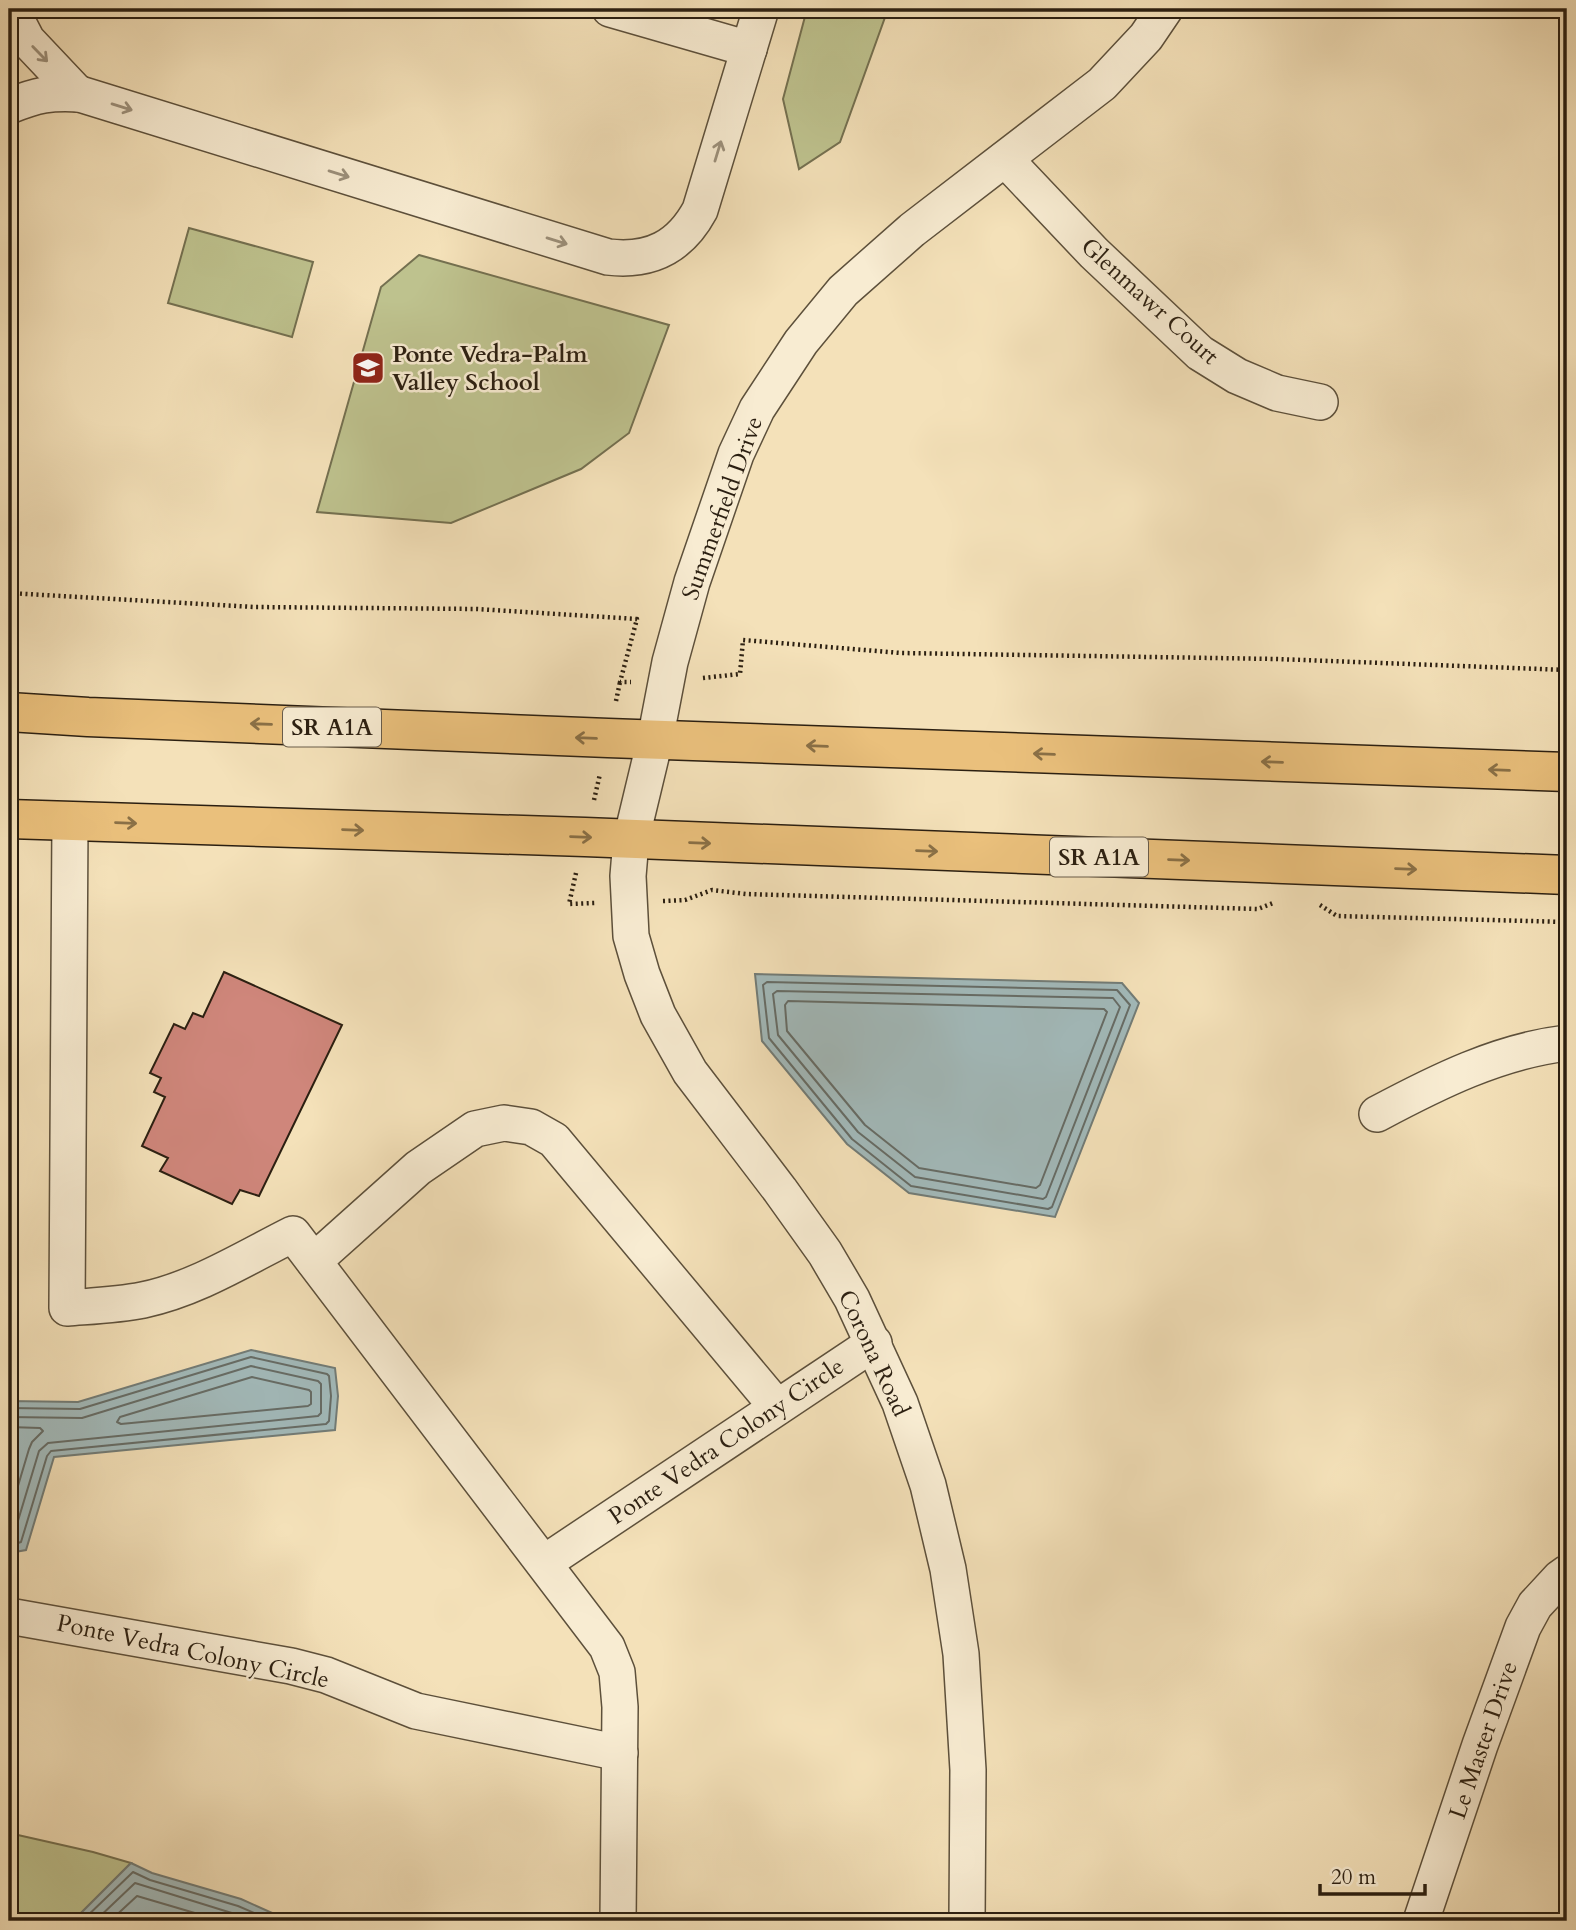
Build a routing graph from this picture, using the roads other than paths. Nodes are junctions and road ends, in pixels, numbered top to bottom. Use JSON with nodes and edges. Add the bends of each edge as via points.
{"nodes":[{"id":1,"x":11,"y":9,"type":"edge"},
{"id":2,"x":610,"y":9,"type":"edge"},
{"id":3,"x":761,"y":9,"type":"edge"},
{"id":4,"x":1165,"y":9,"type":"edge"},
{"id":5,"x":749,"y":48,"type":"junction"},
{"id":6,"x":78,"y":94,"type":"junction"},
{"id":7,"x":9,"y":106,"type":"edge"},
{"id":8,"x":1005,"y":159,"type":"junction"},
{"id":9,"x":1320,"y":402,"type":"dead end"},
{"id":10,"x":9,"y":712,"type":"edge"},
{"id":11,"x":654,"y":740,"type":"junction"},
{"id":12,"x":1567,"y":772,"type":"edge"},
{"id":13,"x":9,"y":819,"type":"edge"},
{"id":14,"x":70,"y":821,"type":"junction"},
{"id":15,"x":631,"y":840,"type":"junction"},
{"id":16,"x":1567,"y":875,"type":"edge"},
{"id":17,"x":1567,"y":1043,"type":"edge"},
{"id":18,"x":1377,"y":1114,"type":"dead end"},
{"id":19,"x":314,"y":1261,"type":"junction"},
{"id":20,"x":874,"y":1343,"type":"junction"},
{"id":21,"x":777,"y":1408,"type":"junction"},
{"id":22,"x":544,"y":1563,"type":"junction"},
{"id":23,"x":1567,"y":1573,"type":"edge"},
{"id":24,"x":9,"y":1616,"type":"edge"},
{"id":25,"x":620,"y":1753,"type":"junction"},
{"id":26,"x":618,"y":1921,"type":"edge"},
{"id":27,"x":967,"y":1921,"type":"edge"},
{"id":28,"x":1421,"y":1921,"type":"edge"}],
"edges":[{"from":1,"to":6,"type":"street","one_way":true,"via":[[27,40]]},
{"from":2,"to":5,"type":"street"},
{"from":3,"to":5,"type":"street"},
{"from":4,"to":8,"type":"street","name":"Summerfield Drive","via":[[1102,84]]},
{"from":6,"to":5,"type":"street","one_way":true,"via":[[624,259],[670,246],[693,224]]},
{"from":6,"to":7,"type":"street","via":[[36,95]]},
{"from":8,"to":9,"type":"street","name":"Glenmawr Court","via":[[1094,253],[1200,353],[1237,376],[1278,393]]},
{"from":8,"to":11,"type":"street","name":"Summerfield Drive","via":[[912,230],[844,291],[801,342],[757,410],[736,454],[692,583]]},
{"from":11,"to":10,"type":"main road","number":"SR A1A","one_way":true},
{"from":12,"to":11,"type":"main road","number":"SR A1A","one_way":true},
{"from":11,"to":15,"type":"street","name":"Summerfield Drive"},
{"from":13,"to":14,"type":"main road","number":"SR A1A"},
{"from":14,"to":15,"type":"main road","number":"SR A1A","one_way":true},
{"from":14,"to":19,"type":"street","via":[[67,1308],[143,1300],[176,1290],[293,1234]]},
{"from":15,"to":16,"type":"main road","number":"SR A1A","one_way":true},
{"from":15,"to":20,"type":"street","name":"Corona Road","via":[[631,936],[658,1015],[690,1072],[825,1253]]},
{"from":17,"to":18,"type":"street","via":[[1489,1062],[1434,1083]]},
{"from":19,"to":21,"type":"street","via":[[418,1168],[475,1129],[504,1124],[531,1127],[554,1140]]},
{"from":19,"to":22,"type":"street"},
{"from":20,"to":21,"type":"street","name":"Ponte Vedra Colony Circle"},
{"from":20,"to":27,"type":"street","name":"Corona Road","via":[[924,1473],[948,1569],[961,1654],[968,1770]]},
{"from":21,"to":22,"type":"street","name":"Ponte Vedra Colony Circle"},
{"from":22,"to":25,"type":"street","via":[[607,1647],[617,1672]]},
{"from":23,"to":28,"type":"street","name":"Le Master Drive","via":[[1535,1605],[1523,1626]]},
{"from":24,"to":25,"type":"street","name":"Ponte Vedra Colony Circle","via":[[291,1666],[416,1711]]},
{"from":25,"to":26,"type":"street"}]}
